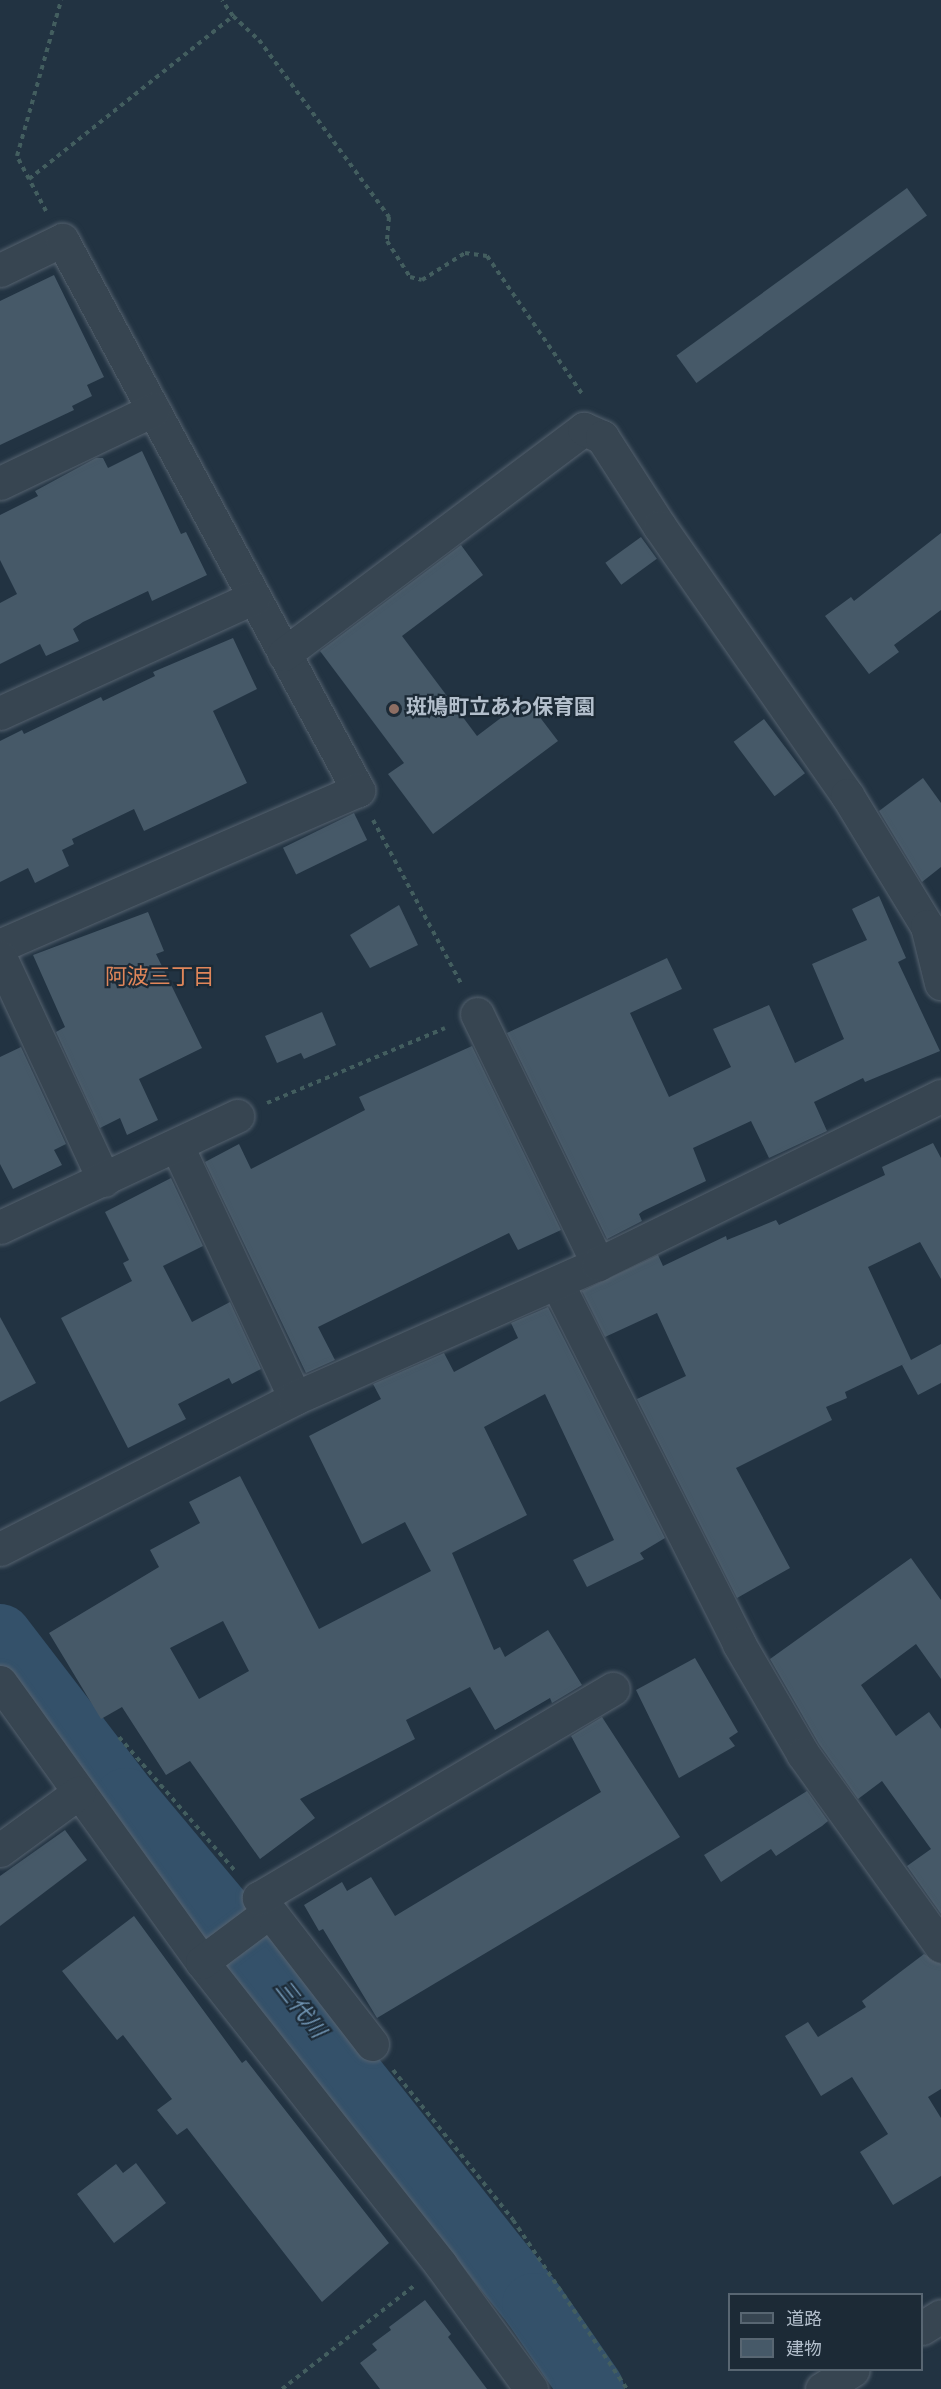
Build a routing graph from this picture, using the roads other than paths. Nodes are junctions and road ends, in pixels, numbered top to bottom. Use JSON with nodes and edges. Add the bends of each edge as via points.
{"nodes":[{"id":1,"x":0,"y":270,"type":"edge"},
{"id":2,"x":153,"y":410,"type":"junction"},
{"id":3,"x":0,"y":483,"type":"edge"},
{"id":4,"x":254,"y":597,"type":"junction"},
{"id":5,"x":284,"y":654,"type":"junction"},
{"id":6,"x":0,"y":713,"type":"edge"},
{"id":7,"x":0,"y":946,"type":"edge"},
{"id":8,"x":0,"y":957,"type":"edge"},
{"id":9,"x":941,"y":983,"type":"edge"},
{"id":10,"x":477,"y":1014,"type":"road end"},
{"id":11,"x":941,"y":1096,"type":"edge"},
{"id":12,"x":237,"y":1116,"type":"road end"},
{"id":13,"x":177,"y":1146,"type":"junction"},
{"id":14,"x":104,"y":1180,"type":"junction"},
{"id":15,"x":0,"y":1227,"type":"edge"},
{"id":16,"x":598,"y":1264,"type":"junction"},
{"id":17,"x":557,"y":1283,"type":"junction"},
{"id":18,"x":295,"y":1398,"type":"junction"},
{"id":19,"x":0,"y":1549,"type":"edge"},
{"id":20,"x":0,"y":1682,"type":"edge"},
{"id":21,"x":613,"y":1689,"type":"dead end"},
{"id":22,"x":78,"y":1793,"type":"junction"},
{"id":23,"x":0,"y":1850,"type":"edge"},
{"id":24,"x":260,"y":1912,"type":"junction"},
{"id":25,"x":941,"y":1946,"type":"edge"},
{"id":26,"x":211,"y":1956,"type":"junction"},
{"id":27,"x":372,"y":2044,"type":"road end"},
{"id":28,"x":941,"y":2316,"type":"edge"},
{"id":29,"x":923,"y":2327,"type":"edge"},
{"id":30,"x":851,"y":2371,"type":"edge"},
{"id":31,"x":531,"y":2389,"type":"edge"},
{"id":32,"x":822,"y":2389,"type":"edge"}],
"edges":[{"from":1,"to":2,"type":"street","via":[[62,240]]},
{"from":2,"to":3,"type":"street"},
{"from":2,"to":4,"type":"street"},
{"from":4,"to":5,"type":"street"},
{"from":4,"to":6,"type":"street"},
{"from":5,"to":7,"type":"street","via":[[358,790]]},
{"from":5,"to":9,"type":"street","via":[[584,429],[602,437],[847,795],[927,926]]},
{"from":8,"to":14,"type":"street"},
{"from":10,"to":16,"type":"street"},
{"from":11,"to":16,"type":"street"},
{"from":12,"to":13,"type":"street"},
{"from":13,"to":14,"type":"street"},
{"from":13,"to":18,"type":"street"},
{"from":14,"to":15,"type":"street"},
{"from":16,"to":17,"type":"street"},
{"from":17,"to":18,"type":"street"},
{"from":17,"to":25,"type":"street","via":[[739,1644],[804,1754]]},
{"from":18,"to":19,"type":"street"},
{"from":20,"to":22,"type":"street"},
{"from":21,"to":24,"type":"street"},
{"from":22,"to":23,"type":"street"},
{"from":22,"to":26,"type":"street"},
{"from":24,"to":26,"type":"street"},
{"from":24,"to":27,"type":"street"},
{"from":26,"to":31,"type":"street"},
{"from":28,"to":29,"type":"street"},
{"from":30,"to":32,"type":"street"}]}
